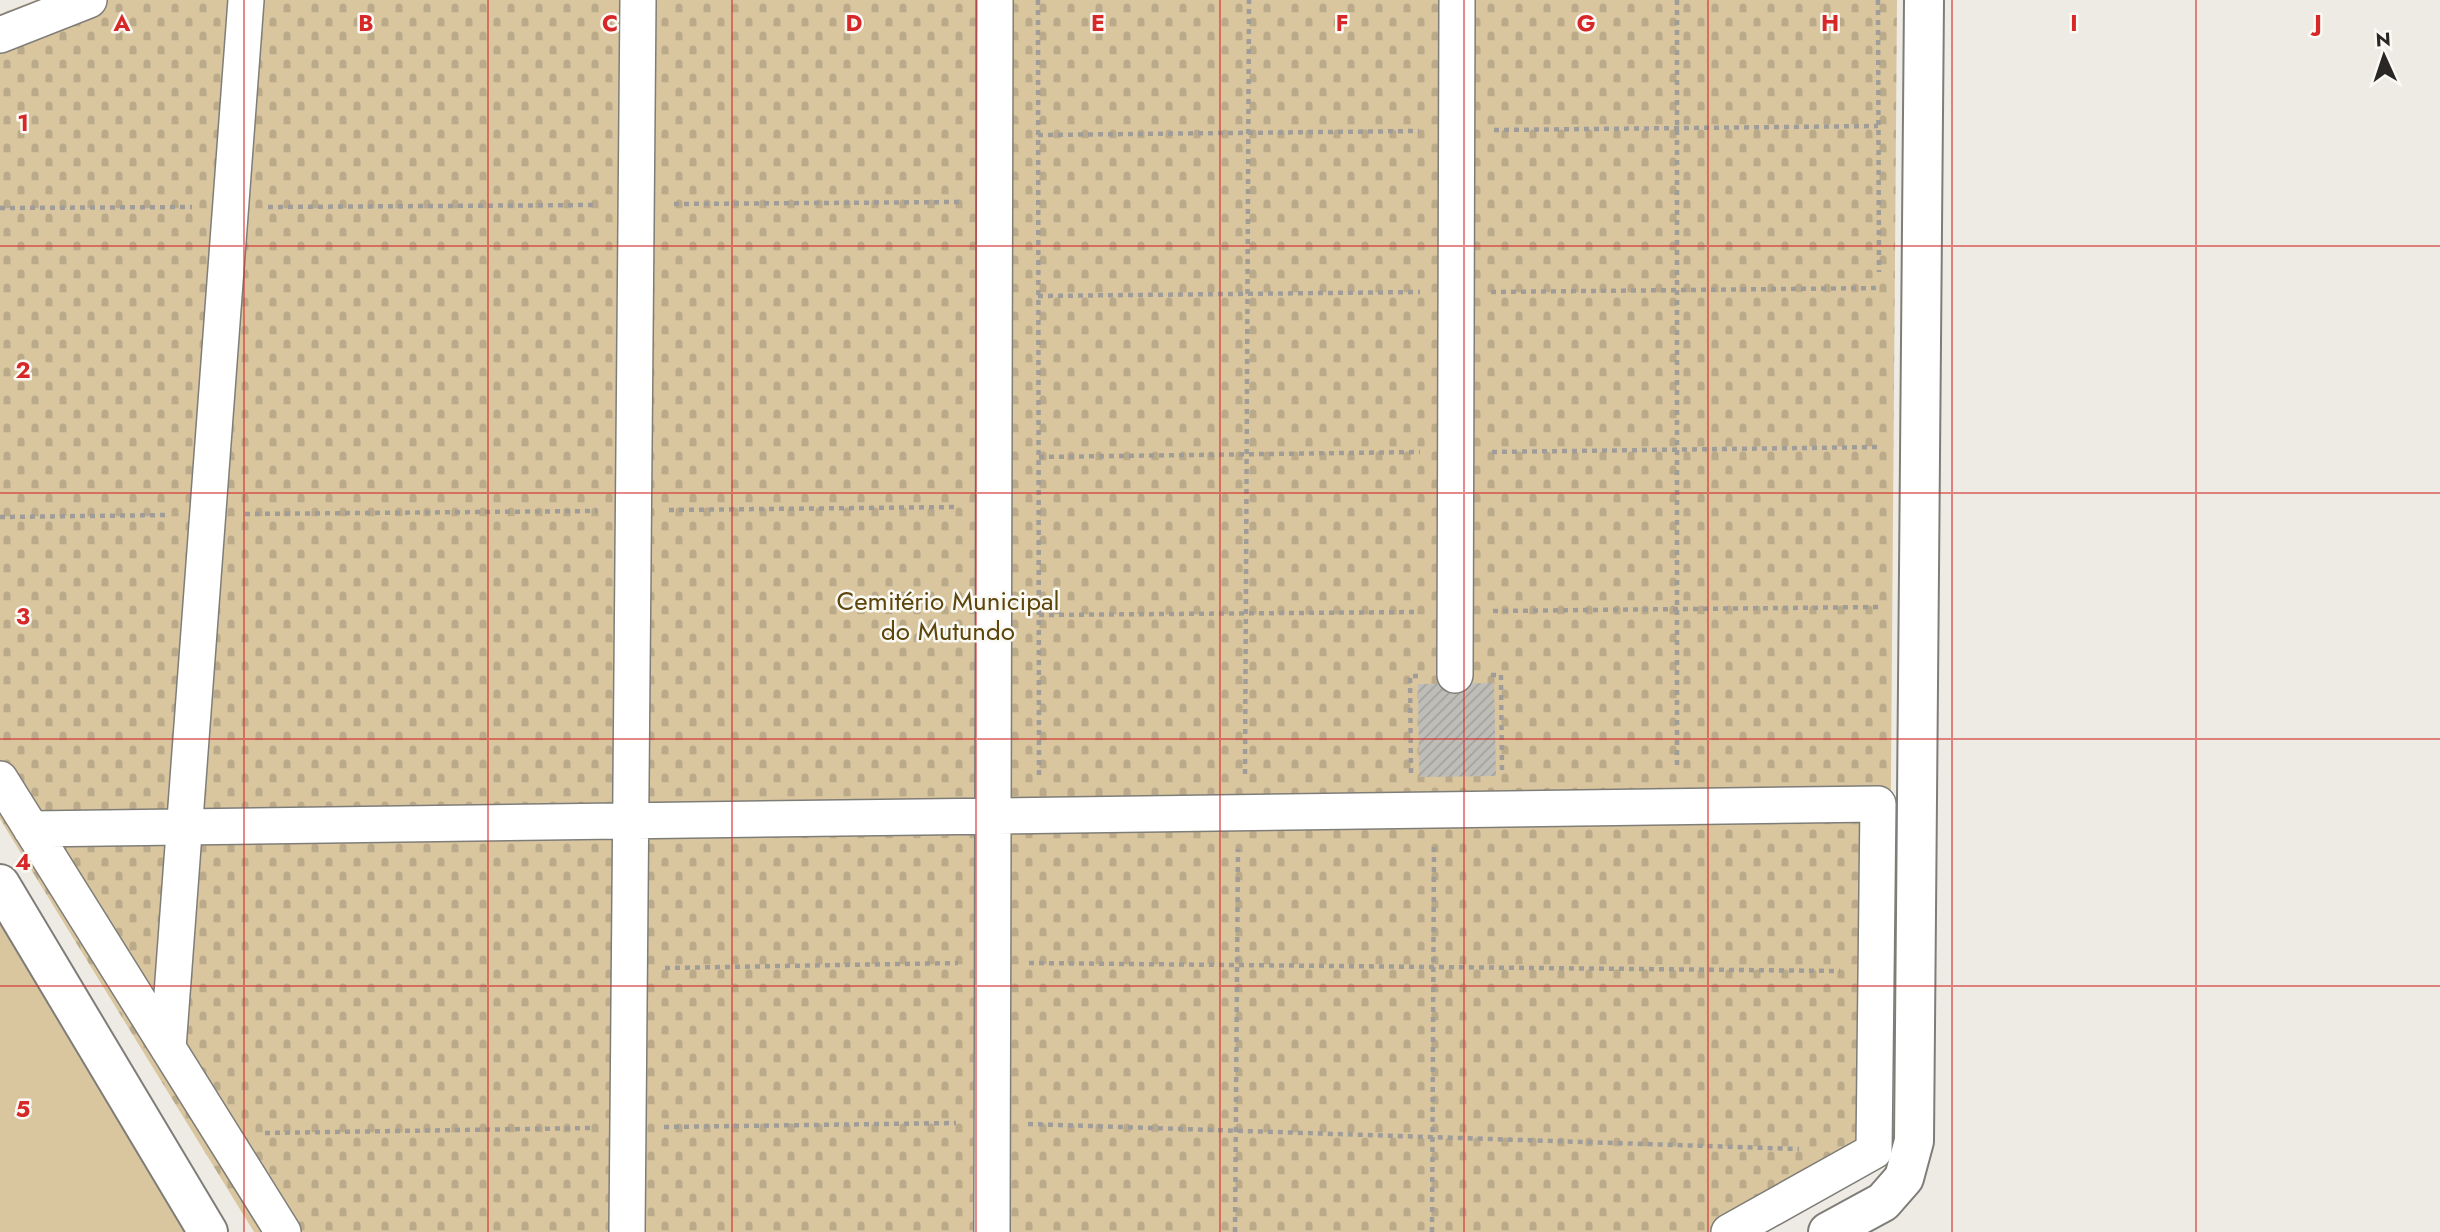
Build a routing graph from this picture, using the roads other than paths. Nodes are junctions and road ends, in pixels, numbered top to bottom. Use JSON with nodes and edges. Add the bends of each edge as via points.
{"nodes":[{"id":1,"x":89,"y":0,"type":"edge"},
{"id":2,"x":246,"y":0,"type":"edge"},
{"id":3,"x":638,"y":0,"type":"edge"},
{"id":4,"x":995,"y":0,"type":"edge"},
{"id":5,"x":1458,"y":0,"type":"edge"},
{"id":6,"x":1924,"y":0,"type":"edge"},
{"id":7,"x":0,"y":34,"type":"edge"},
{"id":8,"x":1455,"y":675,"type":"dead end"},
{"id":9,"x":0,"y":779,"type":"edge"},
{"id":10,"x":993,"y":816,"type":"junction"},
{"id":11,"x":631,"y":821,"type":"junction"},
{"id":12,"x":185,"y":827,"type":"junction"},
{"id":13,"x":31,"y":829,"type":"junction"},
{"id":14,"x":0,"y":884,"type":"edge"},
{"id":15,"x":168,"y":1048,"type":"junction"},
{"id":16,"x":208,"y":1232,"type":"edge"},
{"id":17,"x":283,"y":1232,"type":"edge"},
{"id":18,"x":627,"y":1232,"type":"edge"},
{"id":19,"x":992,"y":1232,"type":"edge"},
{"id":20,"x":1729,"y":1232,"type":"edge"},
{"id":21,"x":1828,"y":1232,"type":"edge"}],
"edges":[{"from":1,"to":7,"type":"street"},
{"from":2,"to":12,"type":"street"},
{"from":3,"to":11,"type":"street"},
{"from":4,"to":10,"type":"street"},
{"from":5,"to":8,"type":"street"},
{"from":6,"to":21,"type":"street","via":[[1914,1141],[1904,1178],[1883,1202]]},
{"from":9,"to":13,"type":"street"},
{"from":10,"to":11,"type":"street"},
{"from":10,"to":19,"type":"street"},
{"from":10,"to":20,"type":"street","via":[[1878,804],[1874,1151]]},
{"from":11,"to":12,"type":"street"},
{"from":11,"to":18,"type":"street"},
{"from":12,"to":13,"type":"street"},
{"from":12,"to":15,"type":"street"},
{"from":13,"to":15,"type":"street"},
{"from":14,"to":16,"type":"street"},
{"from":15,"to":17,"type":"street"}]}
